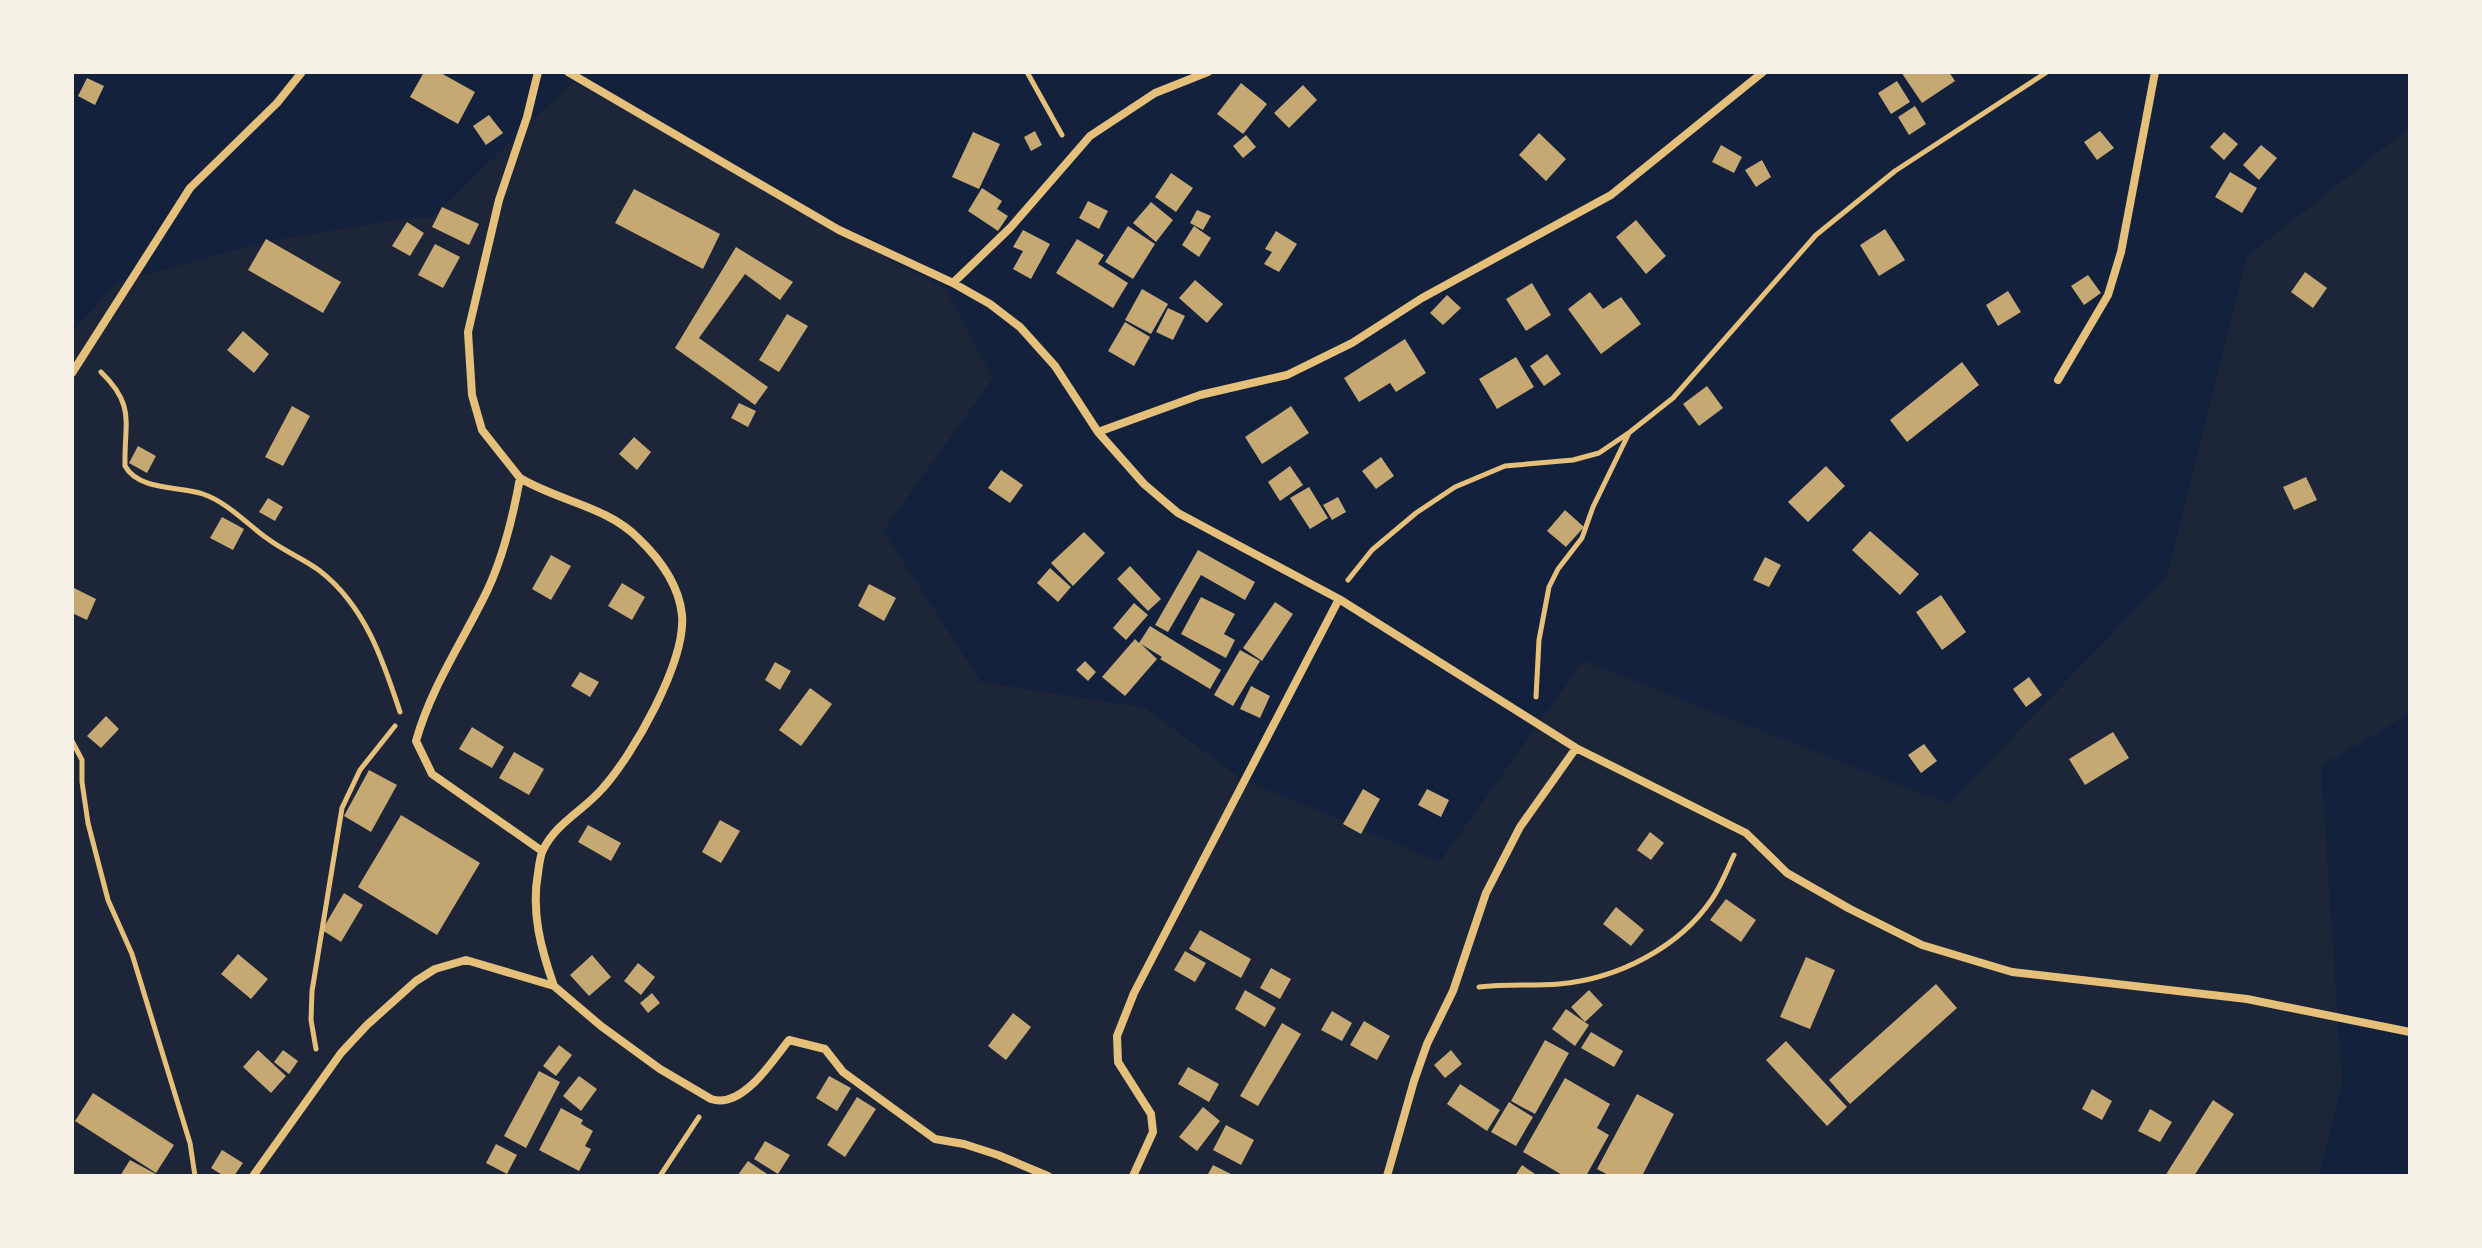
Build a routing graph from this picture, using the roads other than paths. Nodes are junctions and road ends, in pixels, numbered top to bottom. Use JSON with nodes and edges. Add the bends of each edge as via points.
{"nodes":[{"id":1,"x":302,"y":72,"type":"edge"},
{"id":2,"x":538,"y":72,"type":"edge"},
{"id":3,"x":568,"y":72,"type":"edge"},
{"id":4,"x":1208,"y":72,"type":"edge"},
{"id":5,"x":1763,"y":72,"type":"edge"},
{"id":6,"x":2155,"y":72,"type":"edge"},
{"id":7,"x":953,"y":283,"type":"junction"},
{"id":8,"x":72,"y":373,"type":"edge"},
{"id":9,"x":2058,"y":380,"type":"dead end"},
{"id":10,"x":1098,"y":432,"type":"junction"},
{"id":11,"x":520,"y":478,"type":"junction"},
{"id":12,"x":1339,"y":599,"type":"junction"},
{"id":13,"x":1576,"y":748,"type":"junction"},
{"id":14,"x":542,"y":851,"type":"junction"},
{"id":15,"x":554,"y":986,"type":"junction"},
{"id":16,"x":2410,"y":1032,"type":"edge"},
{"id":17,"x":253,"y":1176,"type":"edge"},
{"id":18,"x":1048,"y":1176,"type":"edge"},
{"id":19,"x":1133,"y":1176,"type":"edge"},
{"id":20,"x":1387,"y":1176,"type":"edge"}],
"edges":[{"from":1,"to":8,"type":"street","via":[[190,188]]},
{"from":2,"to":11,"type":"street","via":[[499,200],[468,332],[472,395],[482,430]]},
{"from":3,"to":7,"type":"street","via":[[839,230]]},
{"from":4,"to":7,"type":"street","via":[[1155,93],[1090,136],[1010,228]]},
{"from":5,"to":10,"type":"street","via":[[1611,195],[1422,298],[1352,343],[1287,375],[1200,395]]},
{"from":6,"to":9,"type":"street","via":[[2108,295]]},
{"from":7,"to":10,"type":"street","via":[[1020,327],[1055,366]]},
{"from":10,"to":12,"type":"street","via":[[1178,513]]},
{"from":11,"to":14,"type":"street","via":[[510,529],[488,589],[424,710],[416,741],[432,774]]},
{"from":11,"to":14,"type":"street","via":[[613,518],[639,538],[674,581],[682,617],[679,647],[645,725],[601,790]]},
{"from":12,"to":13,"type":"street"},
{"from":12,"to":19,"type":"street","via":[[1134,993],[1117,1036],[1118,1062],[1151,1114],[1153,1132]]},
{"from":13,"to":16,"type":"street","via":[[1746,833],[1787,873],[1922,945],[2012,972],[2247,999]]},
{"from":13,"to":20,"type":"street","via":[[1520,827],[1486,893],[1453,991],[1427,1044]]},
{"from":14,"to":15,"type":"street","via":[[536,922]]},
{"from":15,"to":17,"type":"street","via":[[466,960],[435,969],[341,1053]]},
{"from":15,"to":18,"type":"street","via":[[660,1069],[717,1102],[739,1096],[765,1073],[789,1040],[825,1049],[843,1072],[935,1139],[987,1151]]}]}
